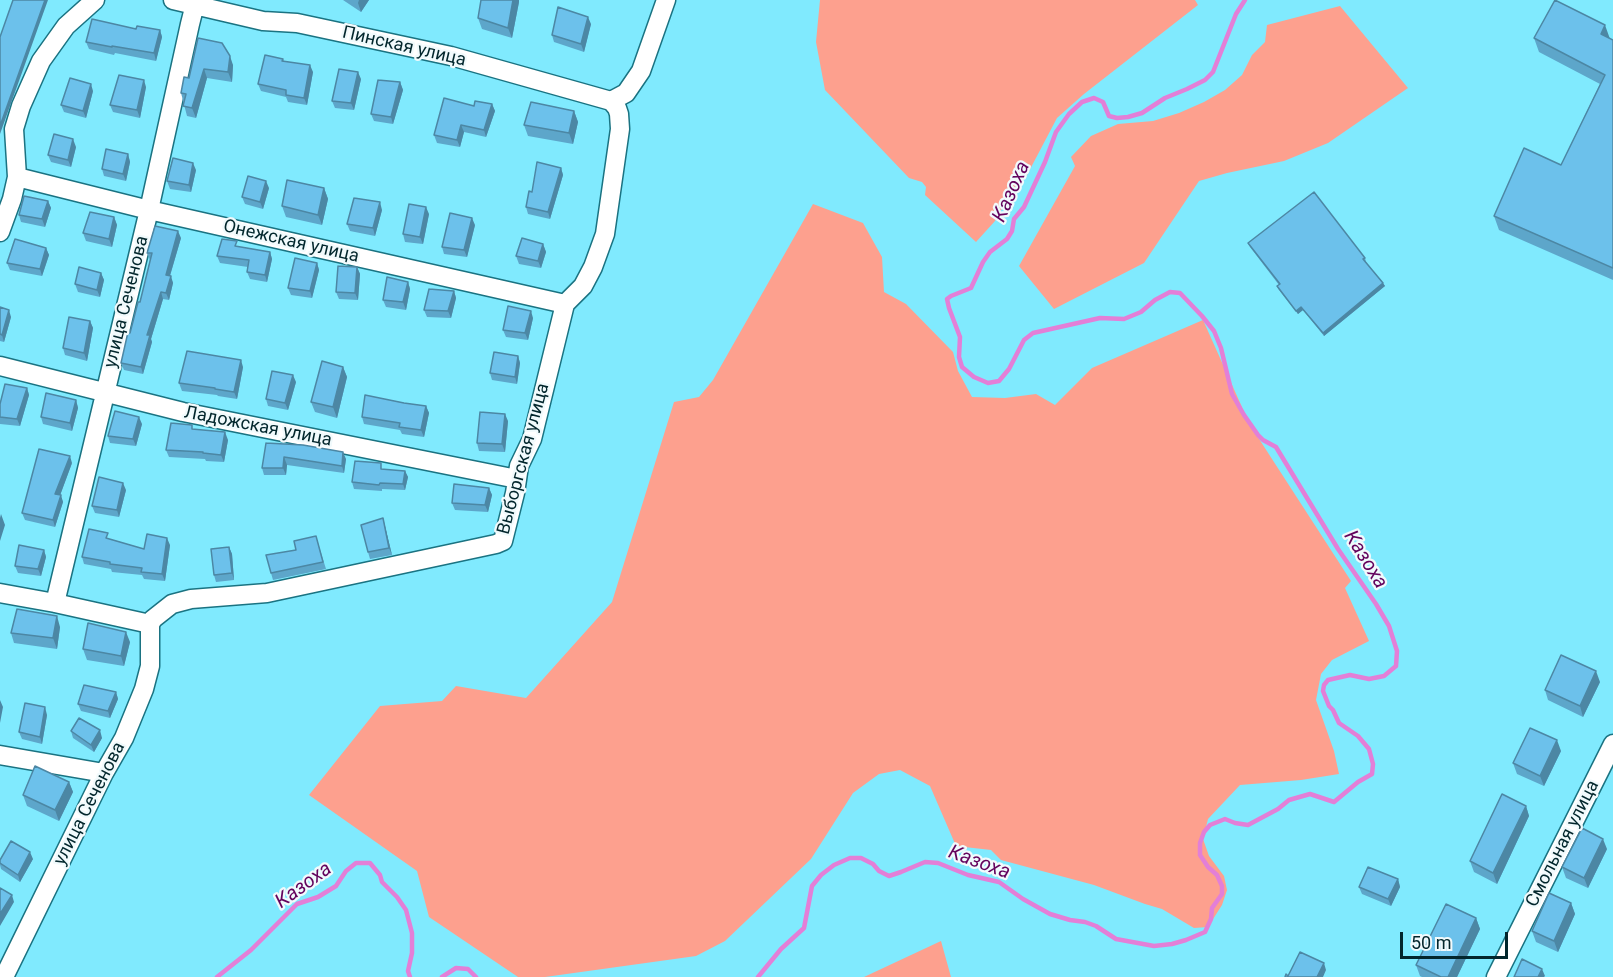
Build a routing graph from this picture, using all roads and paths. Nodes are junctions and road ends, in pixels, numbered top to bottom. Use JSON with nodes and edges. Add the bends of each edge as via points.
{"nodes":[{"id":1,"x":95,"y":0,"type":"edge"},
{"id":2,"x":173,"y":0,"type":"edge"},
{"id":3,"x":666,"y":0,"type":"edge"},
{"id":4,"x":197,"y":2,"type":"edge"},
{"id":5,"x":611,"y":101,"type":"junction"},
{"id":6,"x":17,"y":177,"type":"junction"},
{"id":7,"x":149,"y":210,"type":"junction"},
{"id":8,"x":0,"y":232,"type":"edge"},
{"id":9,"x":565,"y":304,"type":"junction"},
{"id":10,"x":0,"y":366,"type":"edge"},
{"id":11,"x":104,"y":393,"type":"junction"},
{"id":12,"x":517,"y":479,"type":"junction"},
{"id":13,"x":0,"y":593,"type":"edge"},
{"id":14,"x":55,"y":603,"type":"junction"},
{"id":15,"x":150,"y":624,"type":"junction"},
{"id":16,"x":1613,"y":744,"type":"edge"},
{"id":17,"x":0,"y":755,"type":"edge"},
{"id":18,"x":104,"y":773,"type":"junction"},
{"id":19,"x":4,"y":977,"type":"edge"},
{"id":20,"x":1496,"y":977,"type":"edge"}],
"edges":[{"from":1,"to":6,"type":"street","via":[[66,26],[41,61],[21,106],[14,129]]},
{"from":2,"to":4,"type":"street","name":"Пинская улица"},
{"from":3,"to":5,"type":"street","via":[[641,71],[626,93]]},
{"from":4,"to":5,"type":"street","name":"Пинская улица","via":[[263,21],[297,24],[451,56]]},
{"from":4,"to":7,"type":"street","name":"улица Сеченова"},
{"from":5,"to":9,"type":"street","name":"Выборгская улица","via":[[619,114],[620,129],[605,234],[583,286]]},
{"from":6,"to":7,"type":"street","name":"Онежская улица"},
{"from":6,"to":8,"type":"street"},
{"from":7,"to":9,"type":"street","name":"Онежская улица"},
{"from":7,"to":11,"type":"street","name":"улица Сеченова"},
{"from":9,"to":12,"type":"street","name":"Выборгская улица","via":[[532,439]]},
{"from":10,"to":11,"type":"street","name":"Ладожская улица"},
{"from":11,"to":12,"type":"street","name":"Ладожская улица"},
{"from":11,"to":14,"type":"street","name":"улица Сеченова"},
{"from":12,"to":15,"type":"street","name":"Выборгская улица","via":[[503,541],[496,544],[267,593],[172,604]]},
{"from":13,"to":14,"type":"street"},
{"from":14,"to":15,"type":"street"},
{"from":15,"to":18,"type":"street","name":"улица Сеченова","via":[[150,666],[144,689],[124,738]]},
{"from":16,"to":20,"type":"street","name":"Смольная улица"},
{"from":17,"to":18,"type":"street"},
{"from":18,"to":19,"type":"street","name":"улица Сеченова"}]}
